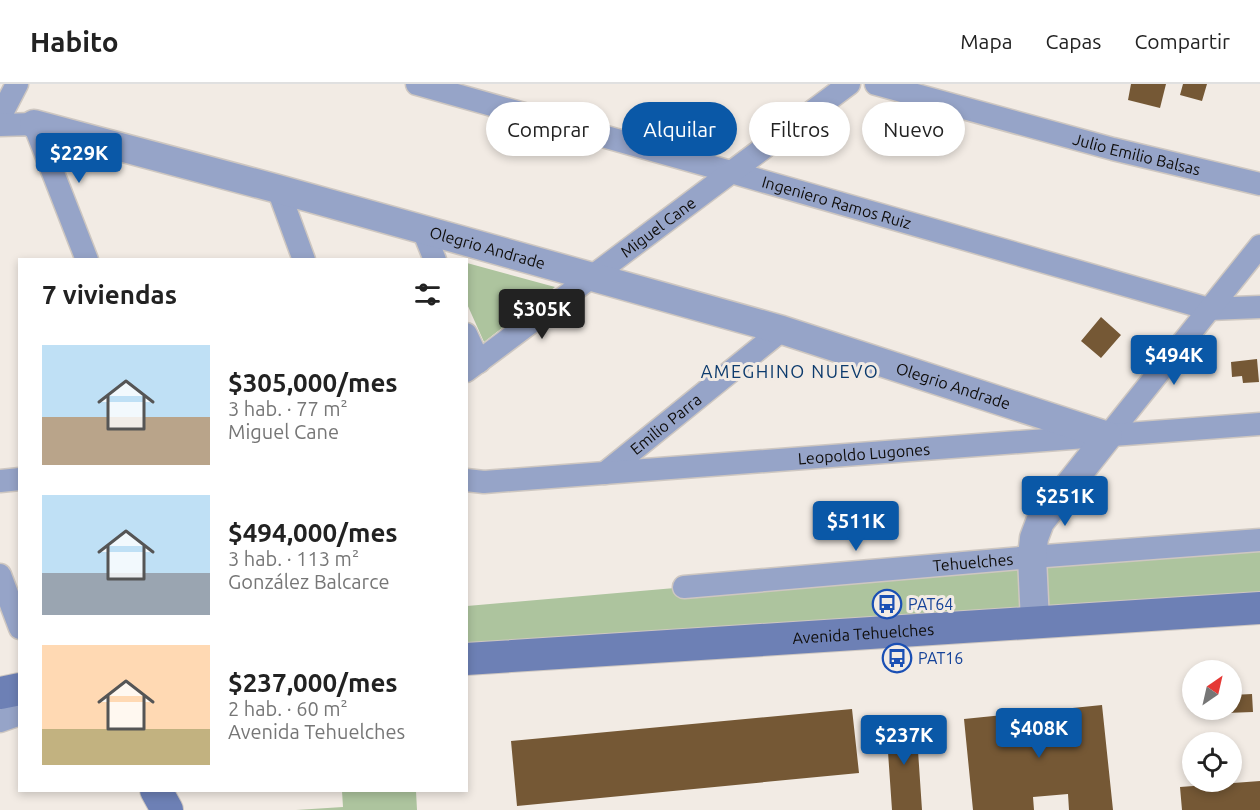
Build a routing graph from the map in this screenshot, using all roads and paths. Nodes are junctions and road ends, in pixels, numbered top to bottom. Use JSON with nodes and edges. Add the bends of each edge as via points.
{"nodes":[{"id":1,"x":16,"y":84,"type":"edge"},
{"id":2,"x":417,"y":84,"type":"edge"},
{"id":3,"x":849,"y":84,"type":"edge"},
{"id":4,"x":876,"y":84,"type":"edge"},
{"id":5,"x":0,"y":117,"type":"edge"},
{"id":6,"x":34,"y":124,"type":"junction"},
{"id":7,"x":0,"y":125,"type":"edge"},
{"id":8,"x":731,"y":172,"type":"junction"},
{"id":9,"x":1260,"y":184,"type":"edge"},
{"id":10,"x":278,"y":189,"type":"junction"},
{"id":11,"x":423,"y":230,"type":"junction"},
{"id":12,"x":1260,"y":246,"type":"edge"},
{"id":13,"x":86,"y":258,"type":"edge"},
{"id":14,"x":303,"y":258,"type":"edge"},
{"id":15,"x":434,"y":258,"type":"edge"},
{"id":16,"x":592,"y":277,"type":"junction"},
{"id":17,"x":1260,"y":307,"type":"edge"},
{"id":18,"x":1209,"y":309,"type":"junction"},
{"id":19,"x":782,"y":330,"type":"junction"},
{"id":20,"x":468,"y":343,"type":"edge"},
{"id":21,"x":473,"y":367,"type":"edge"},
{"id":22,"x":1260,"y":424,"type":"edge"},
{"id":23,"x":1108,"y":436,"type":"junction"},
{"id":24,"x":605,"y":473,"type":"junction"},
{"id":25,"x":18,"y":479,"type":"edge"},
{"id":26,"x":468,"y":480,"type":"edge"},
{"id":27,"x":0,"y":481,"type":"edge"},
{"id":28,"x":1260,"y":540,"type":"edge"},
{"id":29,"x":1032,"y":557,"type":"junction"},
{"id":30,"x":0,"y":575,"type":"edge"},
{"id":31,"x":684,"y":587,"type":"dead end"},
{"id":32,"x":1260,"y":608,"type":"edge"},
{"id":33,"x":1035,"y":622,"type":"junction"},
{"id":34,"x":18,"y":623,"type":"edge"},
{"id":35,"x":468,"y":659,"type":"edge"},
{"id":36,"x":18,"y":689,"type":"edge"},
{"id":37,"x":0,"y":693,"type":"edge"},
{"id":38,"x":18,"y":715,"type":"edge"},
{"id":39,"x":0,"y":721,"type":"edge"},
{"id":40,"x":157,"y":792,"type":"edge"},
{"id":41,"x":167,"y":810,"type":"edge"}],
"edges":[{"from":1,"to":5,"type":"street"},
{"from":2,"to":8,"type":"street","name":"Ingeniero Ramos Ruiz"},
{"from":3,"to":8,"type":"street","name":"Miguel Cane"},
{"from":4,"to":9,"type":"street","name":"Julio Emilio Balsas","via":[[1113,149]]},
{"from":6,"to":7,"type":"street","name":"Olegrio Andrade"},
{"from":6,"to":10,"type":"street","name":"Olegrio Andrade"},
{"from":6,"to":13,"type":"street"},
{"from":8,"to":16,"type":"street","name":"Miguel Cane"},
{"from":8,"to":18,"type":"street","name":"Ingeniero Ramos Ruiz"},
{"from":10,"to":11,"type":"street","name":"Olegrio Andrade"},
{"from":10,"to":14,"type":"street"},
{"from":11,"to":15,"type":"street"},
{"from":11,"to":16,"type":"street","name":"Olegrio Andrade"},
{"from":12,"to":18,"type":"street"},
{"from":16,"to":19,"type":"street","name":"Olegrio Andrade"},
{"from":16,"to":21,"type":"street","name":"Miguel Cane"},
{"from":17,"to":18,"type":"street","name":"Ingeniero Ramos Ruiz"},
{"from":18,"to":23,"type":"street"},
{"from":19,"to":23,"type":"street","name":"Olegrio Andrade"},
{"from":19,"to":24,"type":"street","name":"Emilio Parra"},
{"from":20,"to":21,"type":"street"},
{"from":22,"to":23,"type":"street","name":"Leopoldo Lugones"},
{"from":23,"to":24,"type":"street","name":"Leopoldo Lugones"},
{"from":23,"to":29,"type":"street","via":[[1040,522]]},
{"from":24,"to":26,"type":"street","name":"Leopoldo Lugones"},
{"from":25,"to":27,"type":"street"},
{"from":28,"to":29,"type":"street","name":"Tehuelches"},
{"from":29,"to":31,"type":"street","name":"Tehuelches"},
{"from":29,"to":33,"type":"street"},
{"from":30,"to":34,"type":"street"},
{"from":32,"to":33,"type":"main road","name":"Avenida Tehuelches"},
{"from":33,"to":35,"type":"main road","name":"Avenida Tehuelches"},
{"from":36,"to":37,"type":"main road"},
{"from":38,"to":39,"type":"street"},
{"from":40,"to":41,"type":"main road"}]}
